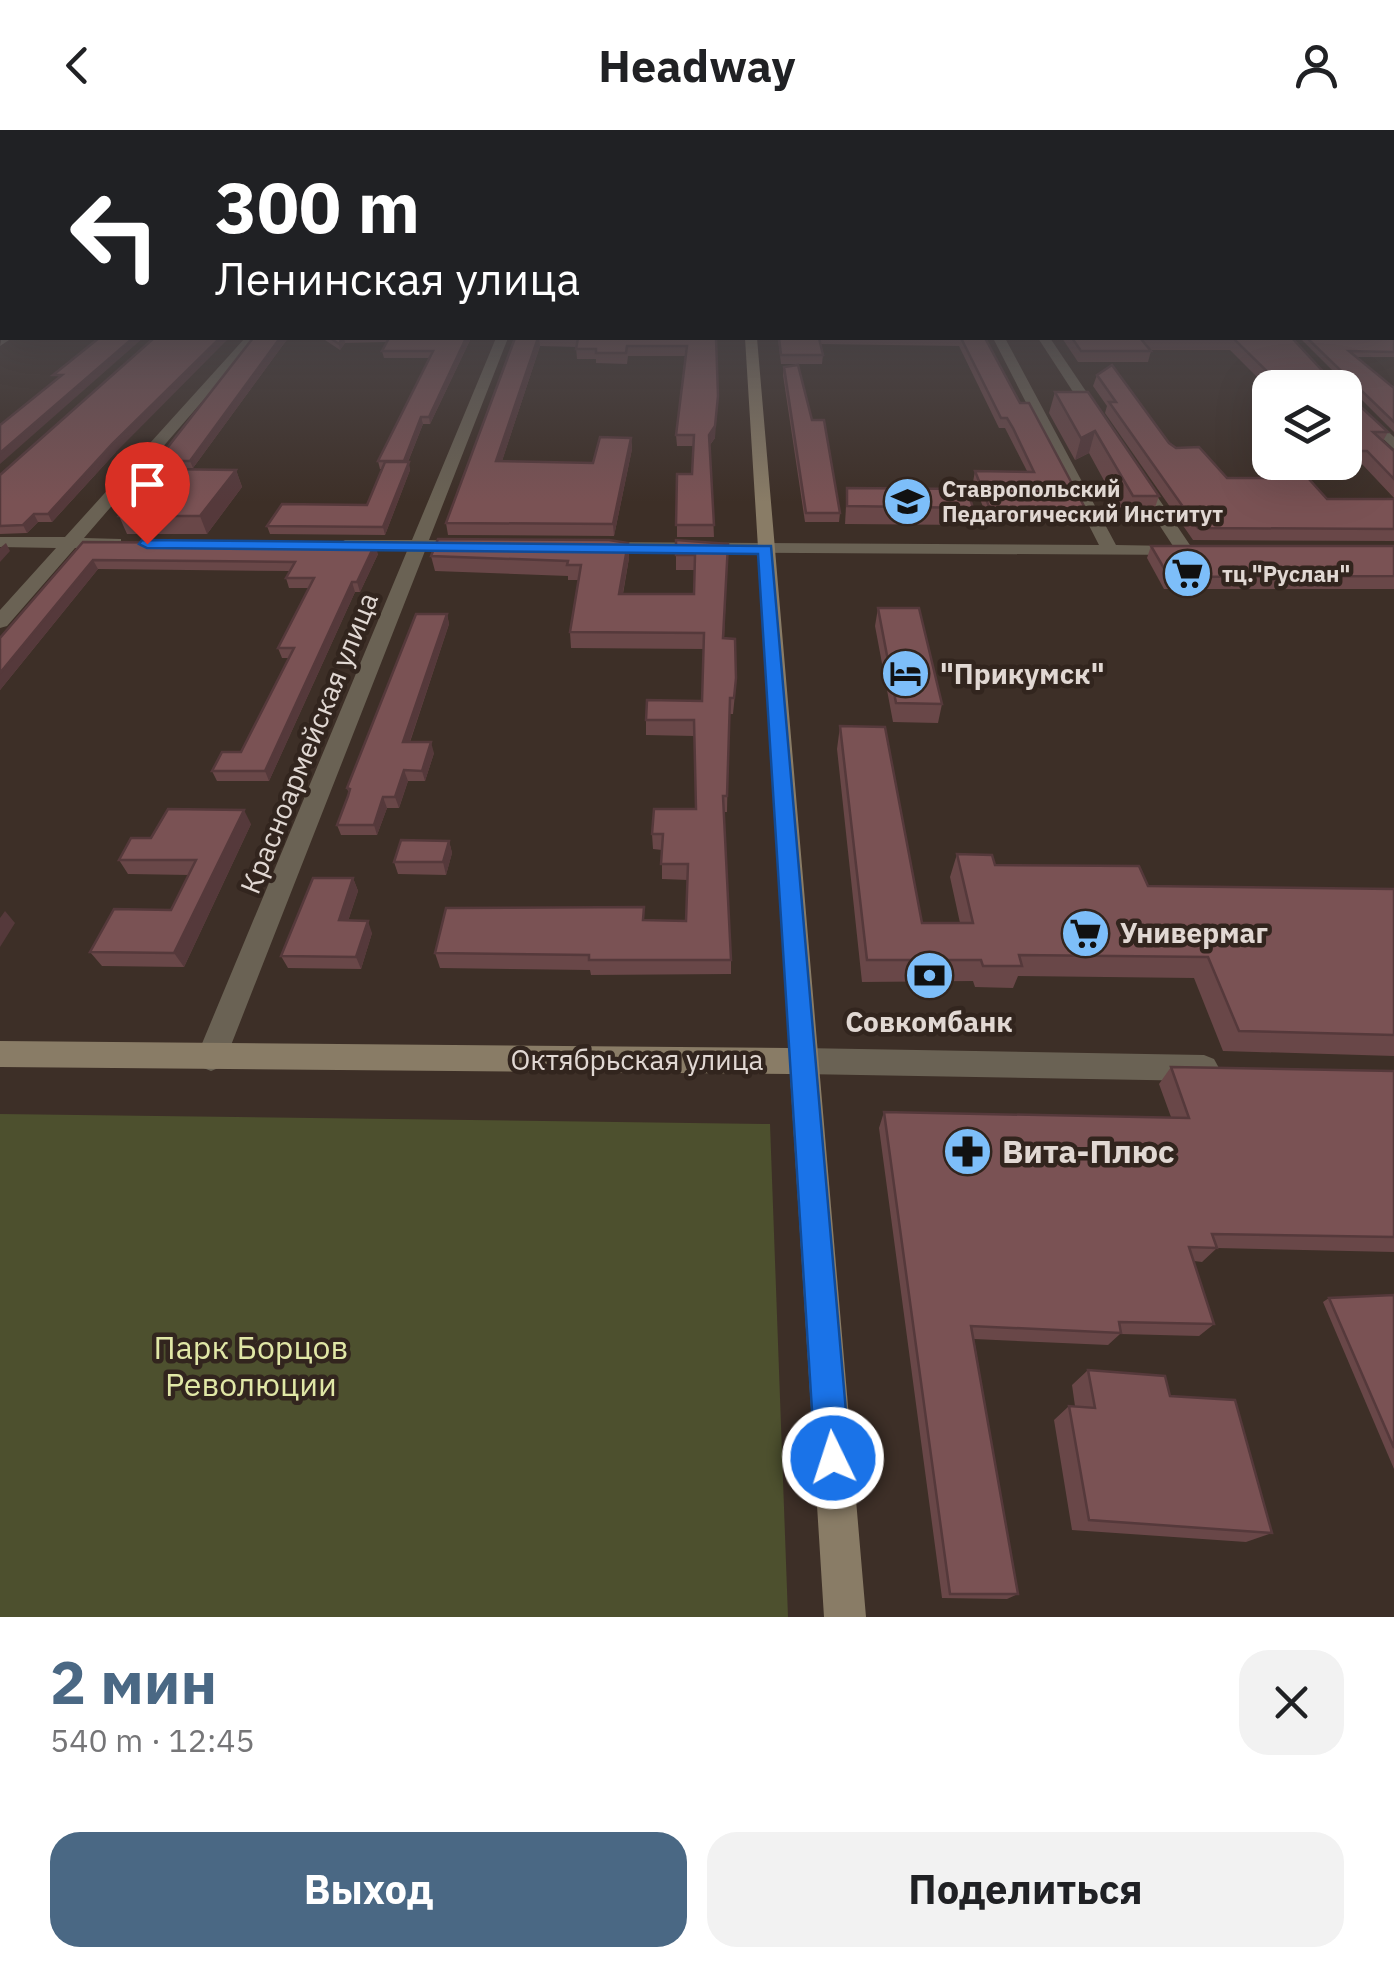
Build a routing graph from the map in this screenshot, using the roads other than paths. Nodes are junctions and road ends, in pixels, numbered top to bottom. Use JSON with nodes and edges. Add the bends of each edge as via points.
{"nodes":[{"id":1,"x":229,"y":363,"type":"edge"},
{"id":2,"x":492,"y":363,"type":"edge"},
{"id":3,"x":753,"y":363,"type":"edge"},
{"id":4,"x":1012,"y":363,"type":"edge"},
{"id":5,"x":1061,"y":363,"type":"edge"},
{"id":6,"x":1362,"y":412,"type":"edge"},
{"id":7,"x":1105,"y":430,"type":"edge"},
{"id":8,"x":1394,"y":445,"type":"edge"},
{"id":9,"x":1125,"y":461,"type":"edge"},
{"id":10,"x":0,"y":542,"type":"edge"},
{"id":11,"x":70,"y":543,"type":"junction"},
{"id":12,"x":128,"y":544,"type":"edge"},
{"id":13,"x":322,"y":545,"type":"edge"},
{"id":14,"x":419,"y":545,"type":"junction"},
{"id":15,"x":496,"y":546,"type":"edge"},
{"id":16,"x":573,"y":547,"type":"edge"},
{"id":17,"x":765,"y":549,"type":"junction"},
{"id":18,"x":1110,"y":550,"type":"junction"},
{"id":19,"x":0,"y":622,"type":"edge"},
{"id":20,"x":0,"y":1054,"type":"edge"},
{"id":21,"x":212,"y":1058,"type":"junction"},
{"id":22,"x":802,"y":1061,"type":"junction"},
{"id":23,"x":1236,"y":1068,"type":"edge"},
{"id":24,"x":845,"y":1617,"type":"edge"}],
"edges":[{"from":1,"to":11,"type":"street"},
{"from":2,"to":14,"type":"street","name":"Красноармейская улица"},
{"from":3,"to":17,"type":"main road"},
{"from":4,"to":18,"type":"street"},
{"from":5,"to":7,"type":"street"},
{"from":6,"to":8,"type":"street"},
{"from":9,"to":18,"type":"street","via":[[1194,551]]},
{"from":10,"to":11,"type":"street"},
{"from":11,"to":12,"type":"street"},
{"from":11,"to":19,"type":"street"},
{"from":13,"to":14,"type":"street"},
{"from":14,"to":15,"type":"street"},
{"from":14,"to":21,"type":"street","name":"Красноармейская улица"},
{"from":16,"to":17,"type":"street"},
{"from":17,"to":18,"type":"street"},
{"from":17,"to":22,"type":"main road"},
{"from":20,"to":21,"type":"main road","name":"Октябрьская улица"},
{"from":21,"to":22,"type":"main road","name":"Октябрьская улица"},
{"from":22,"to":23,"type":"street","name":"Октябрьская улица"},
{"from":22,"to":24,"type":"main road"}]}
